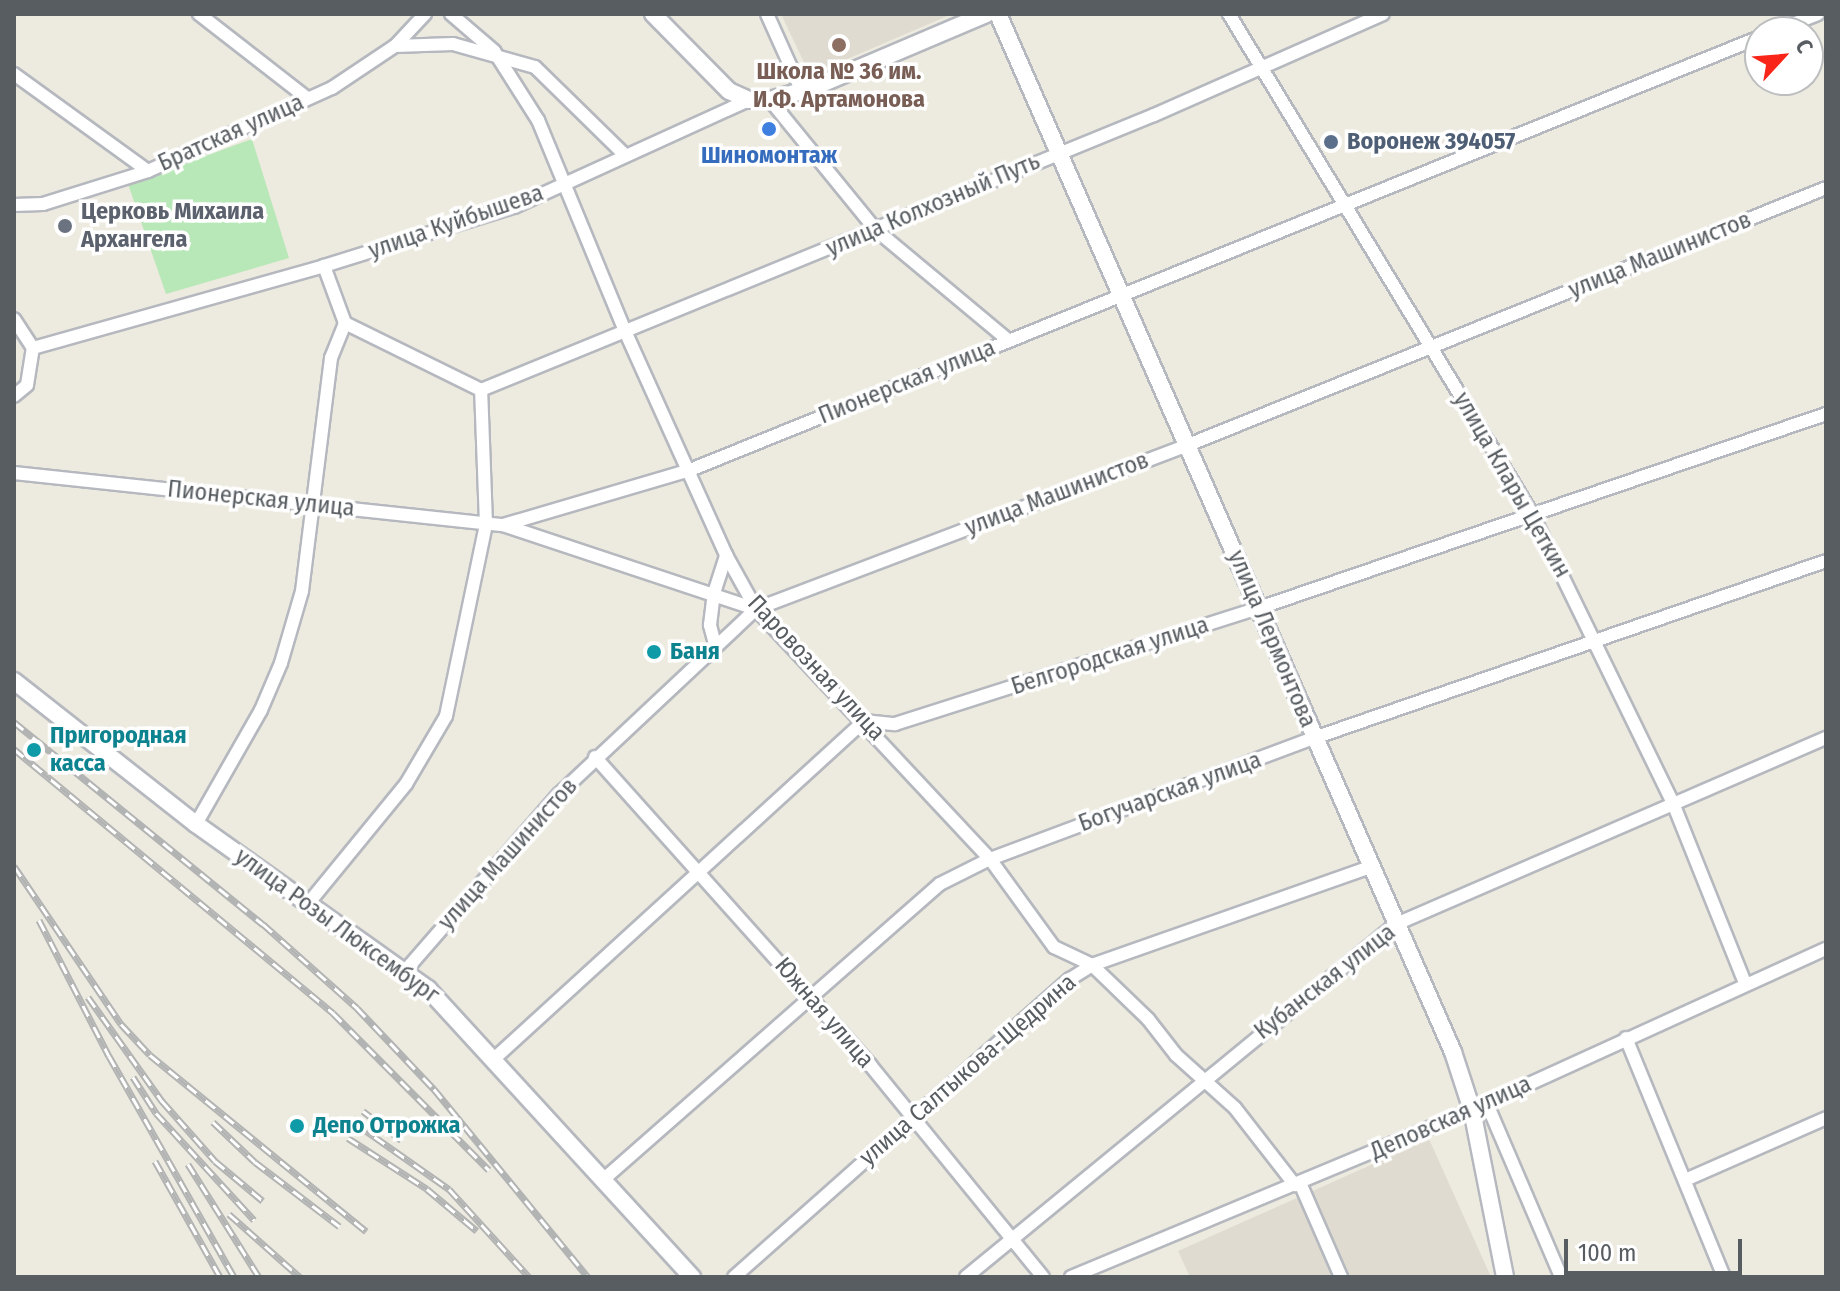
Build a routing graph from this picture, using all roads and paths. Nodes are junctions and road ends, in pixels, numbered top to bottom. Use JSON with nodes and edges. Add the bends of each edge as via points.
{"nodes":[{"id":1,"x":199,"y":14,"type":"edge"},
{"id":2,"x":425,"y":14,"type":"edge"},
{"id":3,"x":451,"y":14,"type":"edge"},
{"id":4,"x":653,"y":14,"type":"edge"},
{"id":5,"x":767,"y":14,"type":"edge"},
{"id":6,"x":986,"y":14,"type":"edge"},
{"id":7,"x":998,"y":14,"type":"edge"},
{"id":8,"x":1229,"y":14,"type":"edge"},
{"id":9,"x":1383,"y":14,"type":"edge"},
{"id":10,"x":1744,"y":43,"type":"edge"},
{"id":11,"x":395,"y":46,"type":"junction"},
{"id":12,"x":494,"y":51,"type":"junction"},
{"id":13,"x":1262,"y":66,"type":"junction"},
{"id":14,"x":14,"y":74,"type":"edge"},
{"id":15,"x":724,"y":87,"type":"junction"},
{"id":16,"x":802,"y":92,"type":"junction"},
{"id":17,"x":307,"y":98,"type":"junction"},
{"id":18,"x":749,"y":100,"type":"junction"},
{"id":19,"x":770,"y":100,"type":"junction"},
{"id":20,"x":721,"y":109,"type":"junction"},
{"id":21,"x":1059,"y":153,"type":"junction"},
{"id":22,"x":625,"y":155,"type":"junction"},
{"id":23,"x":148,"y":171,"type":"junction"},
{"id":24,"x":565,"y":185,"type":"junction"},
{"id":25,"x":1826,"y":188,"type":"edge"},
{"id":26,"x":1348,"y":204,"type":"junction"},
{"id":27,"x":14,"y":205,"type":"edge"},
{"id":28,"x":876,"y":230,"type":"junction"},
{"id":29,"x":324,"y":266,"type":"junction"},
{"id":30,"x":1123,"y":295,"type":"junction"},
{"id":31,"x":14,"y":319,"type":"edge"},
{"id":32,"x":345,"y":323,"type":"junction"},
{"id":33,"x":625,"y":331,"type":"junction"},
{"id":34,"x":1009,"y":341,"type":"junction"},
{"id":35,"x":1432,"y":346,"type":"junction"},
{"id":36,"x":33,"y":348,"type":"junction"},
{"id":37,"x":481,"y":390,"type":"junction"},
{"id":38,"x":14,"y":396,"type":"edge"},
{"id":39,"x":1826,"y":414,"type":"edge"},
{"id":40,"x":1188,"y":445,"type":"junction"},
{"id":41,"x":690,"y":470,"type":"junction"},
{"id":42,"x":14,"y":473,"type":"edge"},
{"id":43,"x":313,"y":505,"type":"junction"},
{"id":44,"x":1532,"y":514,"type":"junction"},
{"id":45,"x":486,"y":524,"type":"junction"},
{"id":46,"x":503,"y":525,"type":"junction"},
{"id":47,"x":726,"y":555,"type":"junction"},
{"id":48,"x":1826,"y":561,"type":"edge"},
{"id":49,"x":714,"y":593,"type":"junction"},
{"id":50,"x":1259,"y":608,"type":"junction"},
{"id":51,"x":756,"y":609,"type":"junction"},
{"id":52,"x":1598,"y":639,"type":"junction"},
{"id":53,"x":715,"y":644,"type":"junction"},
{"id":54,"x":14,"y":681,"type":"edge"},
{"id":55,"x":864,"y":721,"type":"junction"},
{"id":56,"x":895,"y":724,"type":"junction"},
{"id":57,"x":1314,"y":738,"type":"junction"},
{"id":58,"x":1826,"y":738,"type":"edge"},
{"id":59,"x":892,"y":750,"type":"junction"},
{"id":60,"x":595,"y":757,"type":"junction"},
{"id":61,"x":1673,"y":803,"type":"junction"},
{"id":62,"x":196,"y":824,"type":"junction"},
{"id":63,"x":990,"y":859,"type":"junction"},
{"id":64,"x":1370,"y":867,"type":"junction"},
{"id":65,"x":701,"y":874,"type":"junction"},
{"id":66,"x":307,"y":905,"type":"junction"},
{"id":67,"x":1396,"y":924,"type":"junction"},
{"id":68,"x":1826,"y":949,"type":"edge"},
{"id":69,"x":1092,"y":965,"type":"junction"},
{"id":70,"x":405,"y":971,"type":"junction"},
{"id":71,"x":1745,"y":983,"type":"junction"},
{"id":72,"x":810,"y":999,"type":"junction"},
{"id":73,"x":1626,"y":1038,"type":"junction"},
{"id":74,"x":495,"y":1058,"type":"junction"},
{"id":75,"x":1206,"y":1078,"type":"junction"},
{"id":76,"x":1480,"y":1107,"type":"junction"},
{"id":77,"x":1826,"y":1118,"type":"edge"},
{"id":78,"x":911,"y":1119,"type":"junction"},
{"id":79,"x":604,"y":1179,"type":"junction"},
{"id":80,"x":1685,"y":1180,"type":"junction"},
{"id":81,"x":1297,"y":1184,"type":"junction"},
{"id":82,"x":1014,"y":1236,"type":"junction"},
{"id":83,"x":692,"y":1277,"type":"edge"},
{"id":84,"x":734,"y":1277,"type":"edge"},
{"id":85,"x":966,"y":1277,"type":"edge"},
{"id":86,"x":1043,"y":1277,"type":"edge"},
{"id":87,"x":1071,"y":1277,"type":"edge"},
{"id":88,"x":1341,"y":1277,"type":"edge"},
{"id":89,"x":1505,"y":1277,"type":"edge"},
{"id":90,"x":1561,"y":1277,"type":"edge"},
{"id":91,"x":1724,"y":1277,"type":"edge"}],
"edges":[{"from":1,"to":17,"type":"street"},
{"from":2,"to":11,"type":"street","name":"Братская улица"},
{"from":3,"to":12,"type":"street","name":"Паровозная улица"},
{"from":4,"to":15,"type":"street"},
{"from":5,"to":16,"type":"street"},
{"from":6,"to":16,"type":"street","name":"улица Куйбышева"},
{"from":7,"to":21,"type":"street","name":"улица Лермонтова"},
{"from":8,"to":13,"type":"street","name":"улица Клары Цеткин"},
{"from":9,"to":13,"type":"street","name":"улица Колхозный Путь"},
{"from":10,"to":26,"type":"street","name":"Пионерская улица"},
{"from":11,"to":12,"type":"street","via":[[453,44]]},
{"from":11,"to":17,"type":"street","name":"Братская улица"},
{"from":12,"to":22,"type":"street","via":[[535,67]]},
{"from":12,"to":24,"type":"street","name":"Паровозная улица","via":[[538,120]]},
{"from":13,"to":21,"type":"street","name":"улица Колхозный Путь"},
{"from":13,"to":26,"type":"street","name":"улица Клары Цеткин"},
{"from":14,"to":23,"type":"street"},
{"from":15,"to":18,"type":"street"},
{"from":15,"to":20,"type":"street"},
{"from":16,"to":19,"type":"street","name":"улица Куйбышева"},
{"from":17,"to":23,"type":"street","name":"Братская улица"},
{"from":18,"to":19,"type":"street","name":"улица Куйбышева"},
{"from":18,"to":20,"type":"street","name":"улица Куйбышева"},
{"from":19,"to":28,"type":"street"},
{"from":20,"to":22,"type":"street","name":"улица Куйбышева"},
{"from":21,"to":28,"type":"street","name":"улица Колхозный Путь"},
{"from":21,"to":30,"type":"street","name":"улица Лермонтова"},
{"from":22,"to":24,"type":"street","name":"улица Куйбышева"},
{"from":23,"to":27,"type":"street","name":"Братская улица","via":[[43,204]]},
{"from":24,"to":29,"type":"street","name":"улица Куйбышева","via":[[514,207]]},
{"from":24,"to":33,"type":"street","name":"Паровозная улица"},
{"from":25,"to":35,"type":"street","name":"улица Машинистов"},
{"from":26,"to":30,"type":"street","name":"Пионерская улица"},
{"from":26,"to":35,"type":"street","name":"улица Клары Цеткин"},
{"from":28,"to":33,"type":"street","name":"улица Колхозный Путь"},
{"from":28,"to":34,"type":"street"},
{"from":29,"to":32,"type":"street"},
{"from":29,"to":36,"type":"street","name":"улица Куйбышева"},
{"from":30,"to":34,"type":"street","name":"Пионерская улица"},
{"from":30,"to":40,"type":"street","name":"улица Лермонтова"},
{"from":31,"to":36,"type":"street"},
{"from":32,"to":37,"type":"street"},
{"from":32,"to":43,"type":"street","via":[[331,358]]},
{"from":33,"to":37,"type":"street","name":"улица Колхозный Путь"},
{"from":33,"to":41,"type":"street","name":"Паровозная улица"},
{"from":34,"to":41,"type":"street","name":"Пионерская улица"},
{"from":35,"to":40,"type":"street","name":"улица Машинистов"},
{"from":35,"to":44,"type":"street","name":"улица Клары Цеткин"},
{"from":36,"to":38,"type":"street","via":[[27,385]]},
{"from":37,"to":45,"type":"street"},
{"from":39,"to":44,"type":"street","name":"Белгородская улица"},
{"from":40,"to":50,"type":"street","name":"улица Лермонтова"},
{"from":40,"to":51,"type":"street","name":"улица Машинистов"},
{"from":41,"to":46,"type":"street","name":"Пионерская улица"},
{"from":41,"to":47,"type":"street","name":"Паровозная улица"},
{"from":42,"to":43,"type":"street","name":"Пионерская улица"},
{"from":43,"to":45,"type":"street","name":"Пионерская улица"},
{"from":43,"to":62,"type":"street","via":[[302,591],[281,663],[261,710]]},
{"from":44,"to":50,"type":"street","name":"Белгородская улица"},
{"from":44,"to":52,"type":"street","name":"улица Клары Цеткин"},
{"from":45,"to":46,"type":"street","name":"Пионерская улица"},
{"from":45,"to":66,"type":"street","via":[[446,716],[406,784]]},
{"from":46,"to":49,"type":"street"},
{"from":47,"to":49,"type":"street"},
{"from":47,"to":51,"type":"street","name":"Паровозная улица"},
{"from":48,"to":52,"type":"street","name":"Богучарская улица"},
{"from":49,"to":51,"type":"street"},
{"from":49,"to":53,"type":"street","via":[[710,625]]},
{"from":50,"to":56,"type":"street","name":"Белгородская улица"},
{"from":50,"to":57,"type":"street","name":"улица Лермонтова"},
{"from":51,"to":53,"type":"street","name":"улица Машинистов"},
{"from":51,"to":55,"type":"street","name":"Паровозная улица"},
{"from":52,"to":57,"type":"street","name":"Богучарская улица"},
{"from":52,"to":61,"type":"street","name":"улица Клары Цеткин"},
{"from":53,"to":60,"type":"street","name":"улица Машинистов"},
{"from":54,"to":62,"type":"street","name":"улица Розы Люксембург"},
{"from":55,"to":56,"type":"street","name":"Белгородская улица"},
{"from":55,"to":59,"type":"street","name":"Паровозная улица"},
{"from":55,"to":65,"type":"street"},
{"from":56,"to":59,"type":"street"},
{"from":57,"to":63,"type":"street","name":"Богучарская улица"},
{"from":57,"to":64,"type":"street","name":"улица Лермонтова"},
{"from":58,"to":61,"type":"street","name":"Кубанская улица"},
{"from":59,"to":63,"type":"street","name":"Паровозная улица"},
{"from":60,"to":65,"type":"street","name":"Южная улица"},
{"from":60,"to":70,"type":"street","name":"улица Машинистов"},
{"from":61,"to":67,"type":"street","name":"Кубанская улица"},
{"from":61,"to":71,"type":"street","name":"улица Клары Цеткин"},
{"from":62,"to":66,"type":"street","name":"улица Розы Люксембург"},
{"from":63,"to":69,"type":"street","name":"Паровозная улица","via":[[1054,947]]},
{"from":63,"to":72,"type":"street","name":"Богучарская улица","via":[[940,884]]},
{"from":64,"to":67,"type":"street","name":"улица Лермонтова"},
{"from":64,"to":69,"type":"street","name":"улица Салтыкова-Щедрина"},
{"from":65,"to":72,"type":"street","name":"Южная улица"},
{"from":65,"to":74,"type":"street"},
{"from":66,"to":70,"type":"street","name":"улица Розы Люксембург"},
{"from":67,"to":75,"type":"street","name":"Кубанская улица"},
{"from":67,"to":76,"type":"street","name":"улица Лермонтова"},
{"from":68,"to":71,"type":"street","name":"Деповская улица"},
{"from":69,"to":75,"type":"street","name":"Паровозная улица","via":[[1148,1019],[1176,1055]]},
{"from":69,"to":78,"type":"street","name":"улица Салтыкова-Щедрина"},
{"from":70,"to":74,"type":"street","name":"улица Розы Люксембург"},
{"from":71,"to":73,"type":"street","name":"Деповская улица"},
{"from":72,"to":78,"type":"street","name":"Южная улица"},
{"from":72,"to":79,"type":"street","name":"Богучарская улица"},
{"from":73,"to":76,"type":"street","name":"Деповская улица"},
{"from":73,"to":80,"type":"street"},
{"from":74,"to":79,"type":"street","name":"улица Розы Люксембург"},
{"from":75,"to":81,"type":"street","name":"Паровозная улица"},
{"from":75,"to":82,"type":"street","name":"Кубанская улица"},
{"from":76,"to":81,"type":"street","name":"Деповская улица"},
{"from":76,"to":89,"type":"street","name":"улица Лермонтова"},
{"from":76,"to":90,"type":"street"},
{"from":77,"to":80,"type":"street"},
{"from":78,"to":82,"type":"street","name":"Южная улица"},
{"from":78,"to":84,"type":"street","name":"улица Салтыкова-Щедрина"},
{"from":79,"to":83,"type":"street","name":"улица Розы Люксембург"},
{"from":80,"to":91,"type":"street"},
{"from":81,"to":87,"type":"street","name":"Деповская улица"},
{"from":81,"to":88,"type":"street","name":"Паровозная улица"},
{"from":82,"to":85,"type":"street","name":"Кубанская улица"},
{"from":82,"to":86,"type":"street","name":"Южная улица"}]}
